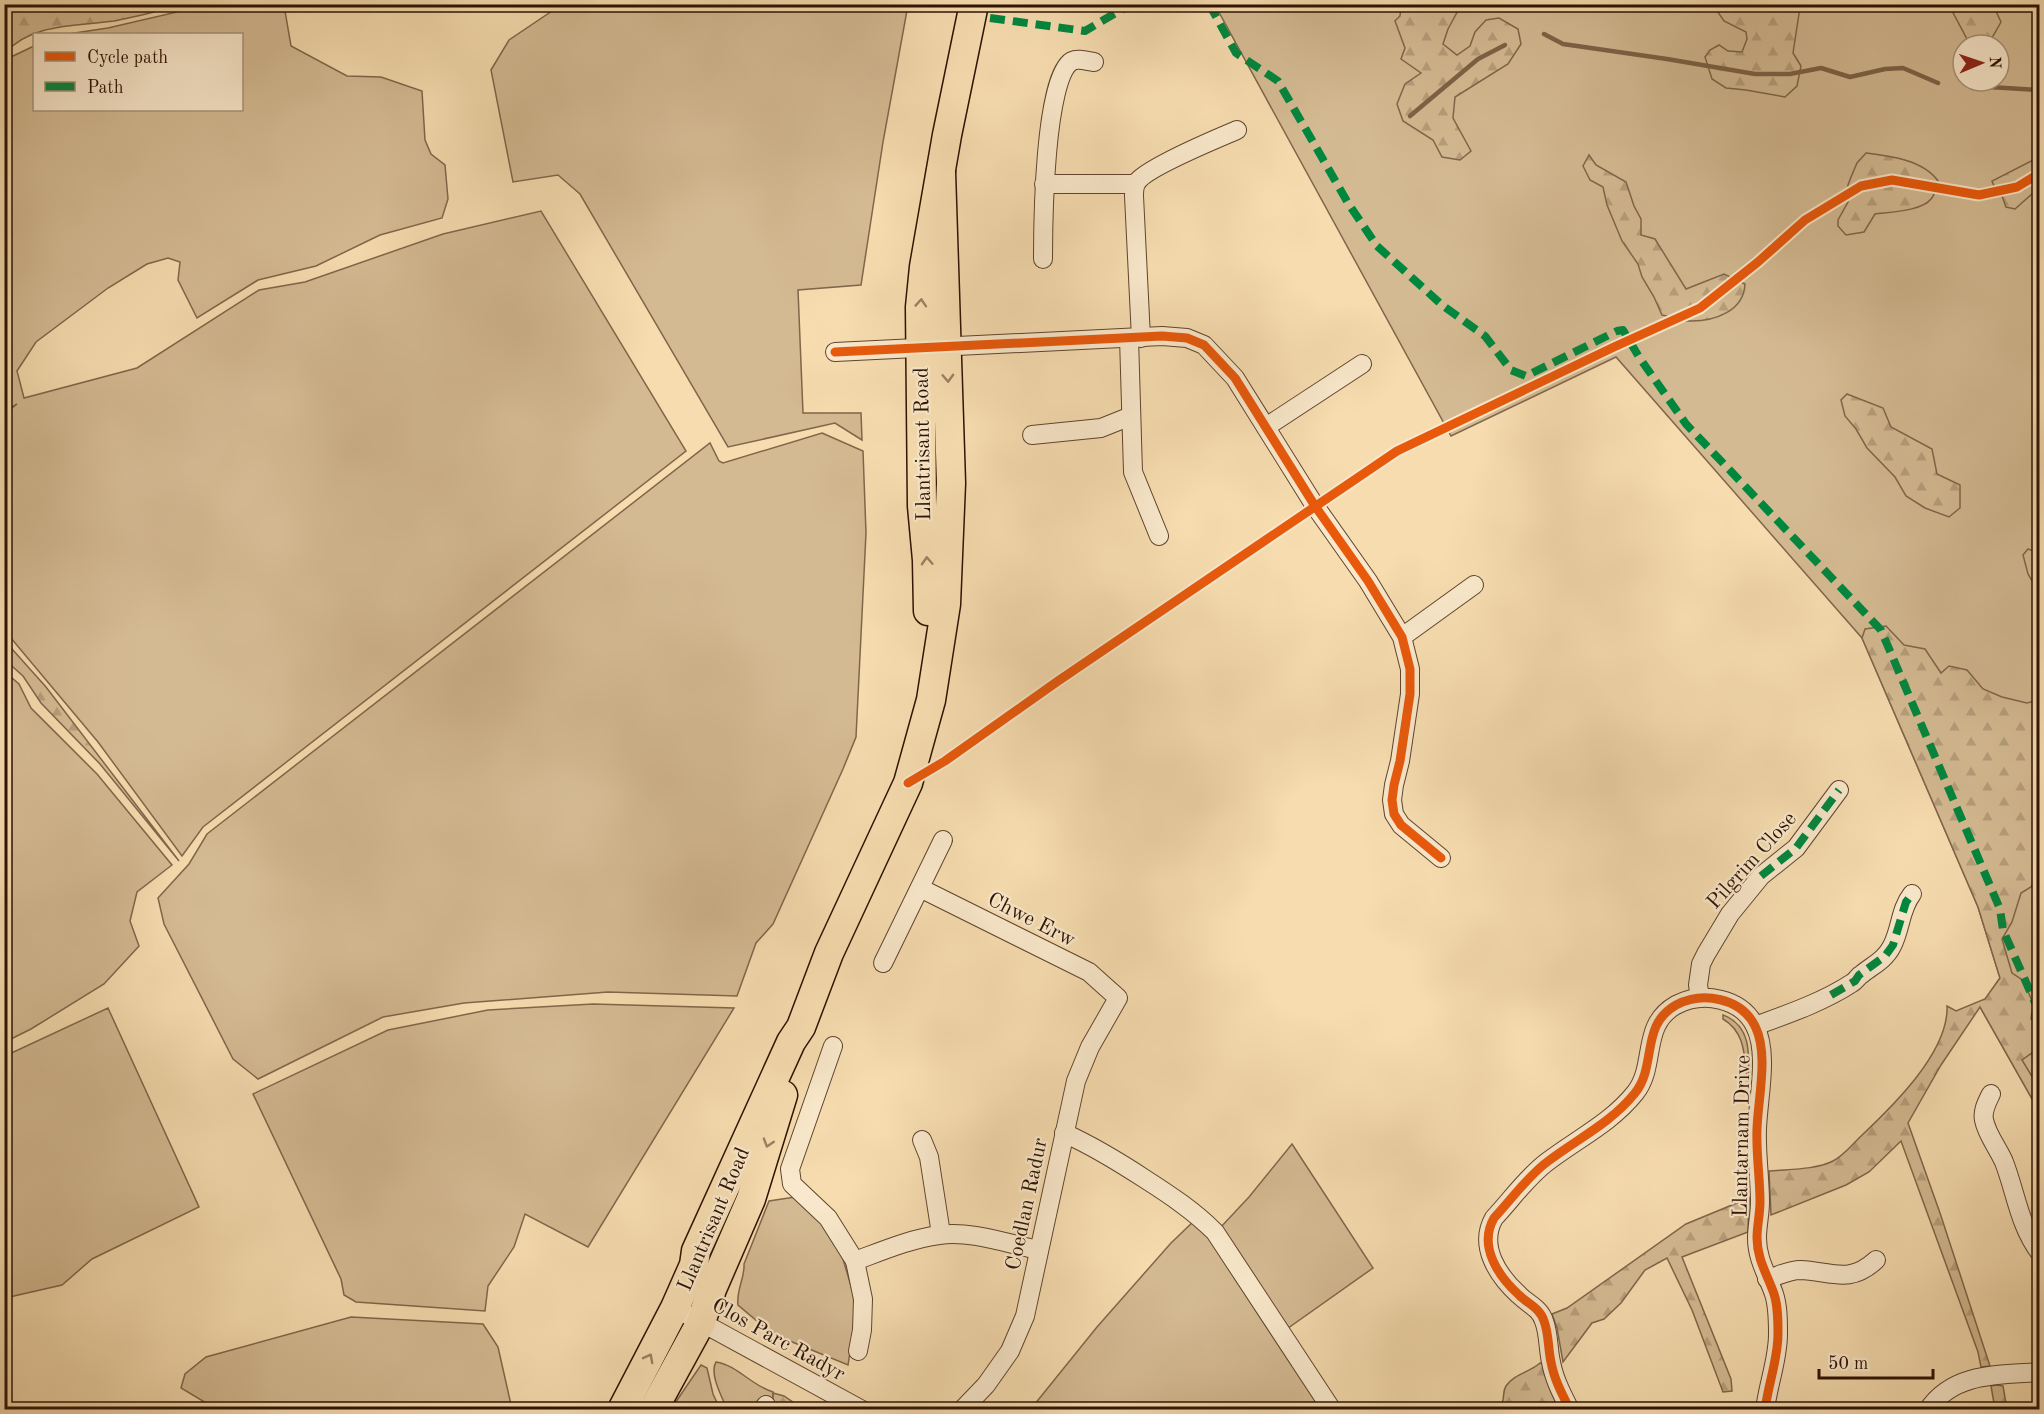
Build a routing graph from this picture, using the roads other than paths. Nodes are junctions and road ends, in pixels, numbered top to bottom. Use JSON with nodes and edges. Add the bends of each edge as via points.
{"nodes":[{"id":1,"x":974,"y":4,"type":"edge"},
{"id":2,"x":1094,"y":62,"type":"dead end"},
{"id":3,"x":1237,"y":130,"type":"dead end"},
{"id":4,"x":941,"y":172,"type":"junction"},
{"id":5,"x":1044,"y":184,"type":"junction"},
{"id":6,"x":1135,"y":184,"type":"junction"},
{"id":7,"x":1043,"y":259,"type":"dead end"},
{"id":8,"x":1135,"y":338,"type":"junction"},
{"id":9,"x":948,"y":346,"type":"junction"},
{"id":10,"x":920,"y":348,"type":"junction"},
{"id":11,"x":836,"y":352,"type":"dead end"},
{"id":12,"x":1362,"y":364,"type":"dead end"},
{"id":13,"x":1131,"y":416,"type":"junction"},
{"id":14,"x":1266,"y":427,"type":"junction"},
{"id":15,"x":1032,"y":435,"type":"dead end"},
{"id":16,"x":1159,"y":536,"type":"dead end"},
{"id":17,"x":1474,"y":585,"type":"dead end"},
{"id":18,"x":1402,"y":637,"type":"junction"},
{"id":19,"x":934,"y":682,"type":"junction"},
{"id":20,"x":1839,"y":790,"type":"dead end"},
{"id":21,"x":943,"y":840,"type":"dead end"},
{"id":22,"x":1441,"y":858,"type":"dead end"},
{"id":23,"x":920,"y":888,"type":"junction"},
{"id":24,"x":1912,"y":894,"type":"dead end"},
{"id":25,"x":883,"y":963,"type":"dead end"},
{"id":26,"x":1118,"y":998,"type":"joint"},
{"id":27,"x":1700,"y":998,"type":"junction"},
{"id":28,"x":1755,"y":1026,"type":"junction"},
{"id":29,"x":801,"y":1027,"type":"junction"},
{"id":30,"x":833,"y":1046,"type":"dead end"},
{"id":31,"x":1991,"y":1094,"type":"dead end"},
{"id":32,"x":1064,"y":1132,"type":"junction"},
{"id":33,"x":922,"y":1140,"type":"dead end"},
{"id":34,"x":941,"y":1234,"type":"junction"},
{"id":35,"x":1039,"y":1250,"type":"junction"},
{"id":36,"x":2040,"y":1252,"type":"edge"},
{"id":37,"x":1876,"y":1260,"type":"dead end"},
{"id":38,"x":855,"y":1261,"type":"junction"},
{"id":39,"x":1767,"y":1279,"type":"junction"},
{"id":40,"x":675,"y":1308,"type":"junction"},
{"id":41,"x":701,"y":1322,"type":"junction"},
{"id":42,"x":858,"y":1351,"type":"dead end"},
{"id":43,"x":2040,"y":1372,"type":"edge"},
{"id":44,"x":622,"y":1410,"type":"edge"},
{"id":45,"x":653,"y":1410,"type":"edge"},
{"id":46,"x":862,"y":1410,"type":"edge"},
{"id":47,"x":962,"y":1410,"type":"edge"},
{"id":48,"x":1332,"y":1410,"type":"edge"},
{"id":49,"x":1569,"y":1410,"type":"edge"},
{"id":50,"x":1765,"y":1410,"type":"edge"},
{"id":51,"x":1928,"y":1410,"type":"edge"}],
"edges":[{"from":1,"to":4,"type":"main road","name":"Llantrisant Road"},
{"from":2,"to":5,"type":"street","via":[[1073,61],[1060,78]]},
{"from":3,"to":6,"type":"street","via":[[1177,157]]},
{"from":4,"to":9,"type":"main road","name":"Llantrisant Road"},
{"from":10,"to":4,"type":"main road","name":"Llantrisant Road","one_way":true,"via":[[924,267]]},
{"from":5,"to":6,"type":"street"},
{"from":5,"to":7,"type":"street"},
{"from":6,"to":8,"type":"street"},
{"from":8,"to":9,"type":"street"},
{"from":8,"to":13,"type":"street"},
{"from":8,"to":14,"type":"street","via":[[1187,338],[1204,345],[1235,378]]},
{"from":9,"to":10,"type":"street"},
{"from":9,"to":19,"type":"main road","name":"Llantrisant Road","one_way":true,"via":[[949,551],[946,604]]},
{"from":10,"to":11,"type":"street"},
{"from":19,"to":10,"type":"main road","name":"Llantrisant Road","one_way":true,"via":[[922,506]]},
{"from":12,"to":14,"type":"street"},
{"from":13,"to":15,"type":"street","via":[[1101,428]]},
{"from":13,"to":16,"type":"street","via":[[1133,472]]},
{"from":14,"to":18,"type":"street"},
{"from":17,"to":18,"type":"street"},
{"from":18,"to":22,"type":"street","via":[[1410,669],[1410,694],[1392,800],[1394,814],[1401,825]]},
{"from":19,"to":29,"type":"main road","name":"Llantrisant Road","via":[[908,783],[829,953]]},
{"from":20,"to":27,"type":"street","name":"Pilgrim Close","via":[[1796,848],[1761,876],[1724,923],[1701,964]]},
{"from":21,"to":23,"type":"street"},
{"from":23,"to":25,"type":"street"},
{"from":23,"to":26,"type":"street","name":"Chwe Erw","via":[[1089,972]]},
{"from":24,"to":28,"type":"street","via":[[1893,945],[1877,964],[1831,995]]},
{"from":26,"to":32,"type":"street","name":"Coedlan Radur","via":[[1076,1081]]},
{"from":27,"to":28,"type":"street","name":"Llantarnam Drive","via":[[1735,1005]]},
{"from":27,"to":49,"type":"street","via":[[1678,1005],[1662,1017],[1651,1038],[1644,1073],[1635,1092],[1598,1128],[1536,1171],[1490,1227],[1488,1247],[1498,1271],[1541,1313],[1545,1322],[1554,1376]]},
{"from":28,"to":39,"type":"street","name":"Llantarnam Drive","via":[[1761,1049],[1758,1244]]},
{"from":29,"to":40,"type":"main road","name":"Llantrisant Road","via":[[696,1251]]},
{"from":29,"to":41,"type":"main road","name":"Llantrisant Road","one_way":true,"via":[[800,1046],[751,1199]]},
{"from":30,"to":38,"type":"street","via":[[790,1169],[792,1184],[828,1218]]},
{"from":31,"to":36,"type":"street","via":[[1983,1117],[1986,1129],[2003,1161],[2026,1231]]},
{"from":32,"to":35,"type":"street","name":"Coedlan Radur"},
{"from":32,"to":48,"type":"street","via":[[1175,1198],[1208,1224]]},
{"from":33,"to":34,"type":"street","via":[[929,1157]]},
{"from":34,"to":35,"type":"street","via":[[974,1236]]},
{"from":34,"to":38,"type":"street"},
{"from":35,"to":47,"type":"street","name":"Coedlan Radur","via":[[1025,1316],[1010,1351]]},
{"from":37,"to":39,"type":"street","via":[[1851,1275],[1800,1270]]},
{"from":38,"to":42,"type":"street","via":[[864,1299]]},
{"from":39,"to":50,"type":"street","name":"Llantarnam Drive","via":[[1777,1305],[1778,1335]]},
{"from":40,"to":41,"type":"street","name":"Clos Parc Radyr"},
{"from":44,"to":40,"type":"main road","name":"Llantrisant Road","one_way":true},
{"from":41,"to":45,"type":"main road","name":"Llantrisant Road"},
{"from":41,"to":46,"type":"street","name":"Clos Parc Radyr"},
{"from":43,"to":51,"type":"street","via":[[1988,1376],[1959,1383],[1937,1397]]}]}
